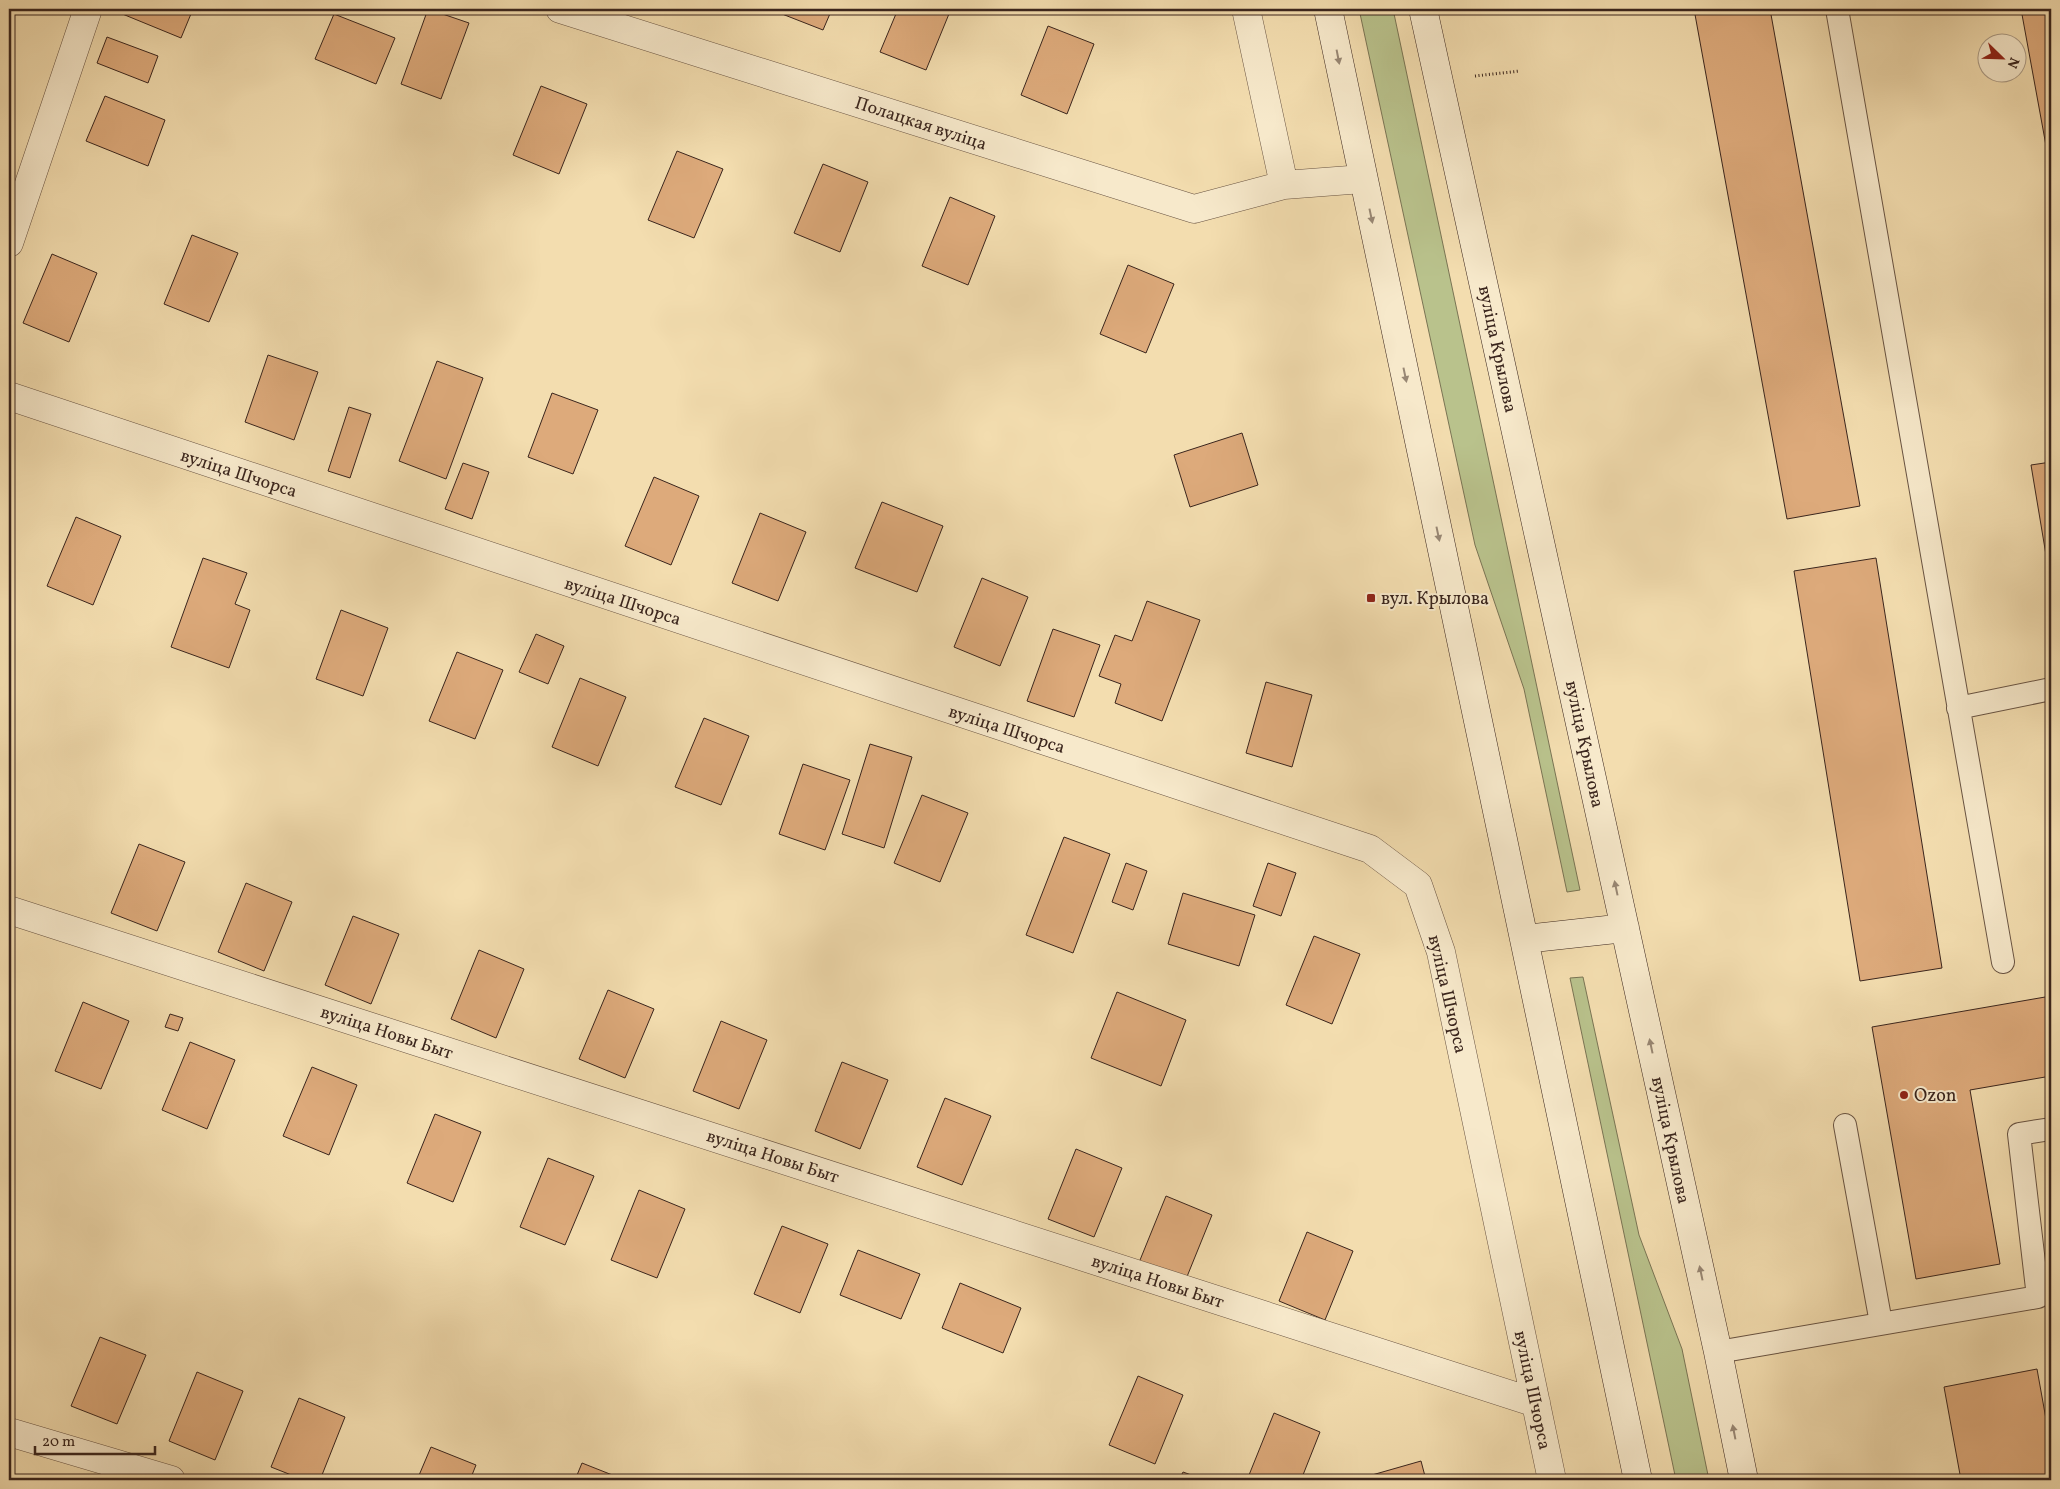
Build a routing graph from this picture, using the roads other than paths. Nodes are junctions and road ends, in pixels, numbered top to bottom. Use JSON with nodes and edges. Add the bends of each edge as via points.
{"nodes":[{"id":1,"x":88,"y":9,"type":"edge"},
{"id":2,"x":560,"y":9,"type":"edge"},
{"id":3,"x":1246,"y":9,"type":"edge"},
{"id":4,"x":1328,"y":9,"type":"edge"},
{"id":5,"x":1423,"y":9,"type":"edge"},
{"id":6,"x":1837,"y":9,"type":"edge"},
{"id":7,"x":1363,"y":179,"type":"junction"},
{"id":8,"x":1284,"y":185,"type":"junction"},
{"id":9,"x":9,"y":243,"type":"edge"},
{"id":10,"x":9,"y":396,"type":"edge"},
{"id":11,"x":2051,"y":689,"type":"edge"},
{"id":12,"x":1958,"y":708,"type":"junction"},
{"id":13,"x":9,"y":910,"type":"edge"},
{"id":14,"x":1625,"y":928,"type":"junction"},
{"id":15,"x":1524,"y":938,"type":"junction"},
{"id":16,"x":2003,"y":962,"type":"dead end"},
{"id":17,"x":1845,"y":1125,"type":"dead end"},
{"id":18,"x":2051,"y":1128,"type":"edge"},
{"id":19,"x":1881,"y":1324,"type":"junction"},
{"id":20,"x":1718,"y":1352,"type":"junction"},
{"id":21,"x":1536,"y":1403,"type":"junction"},
{"id":22,"x":9,"y":1432,"type":"edge"},
{"id":23,"x":171,"y":1480,"type":"edge"},
{"id":24,"x":1552,"y":1480,"type":"edge"},
{"id":25,"x":1638,"y":1480,"type":"edge"},
{"id":26,"x":1744,"y":1480,"type":"edge"}],
"edges":[{"from":1,"to":9,"type":"street"},
{"from":2,"to":8,"type":"street","name":"Полацкая вуліца","via":[[1194,209]]},
{"from":3,"to":8,"type":"street"},
{"from":4,"to":7,"type":"street","one_way":true},
{"from":14,"to":5,"type":"street","name":"вуліца Крылова","one_way":true},
{"from":6,"to":12,"type":"lane"},
{"from":7,"to":8,"type":"street","name":"Полацкая вуліца"},
{"from":7,"to":15,"type":"street","one_way":true},
{"from":10,"to":21,"type":"street","name":"вуліца Шчорса","via":[[1370,849],[1418,885],[1442,952]]},
{"from":11,"to":12,"type":"lane"},
{"from":12,"to":16,"type":"lane"},
{"from":13,"to":21,"type":"street","name":"вуліца Новы Быт"},
{"from":14,"to":15,"type":"street"},
{"from":20,"to":14,"type":"street","name":"вуліца Крылова","one_way":true},
{"from":15,"to":25,"type":"street"},
{"from":17,"to":19,"type":"lane"},
{"from":18,"to":19,"type":"lane","via":[[2019,1134],[2038,1297]]},
{"from":19,"to":20,"type":"lane"},
{"from":26,"to":20,"type":"street","name":"вуліца Крылова","one_way":true},
{"from":21,"to":24,"type":"street","name":"вуліца Шчорса"},
{"from":22,"to":23,"type":"street"}]}
